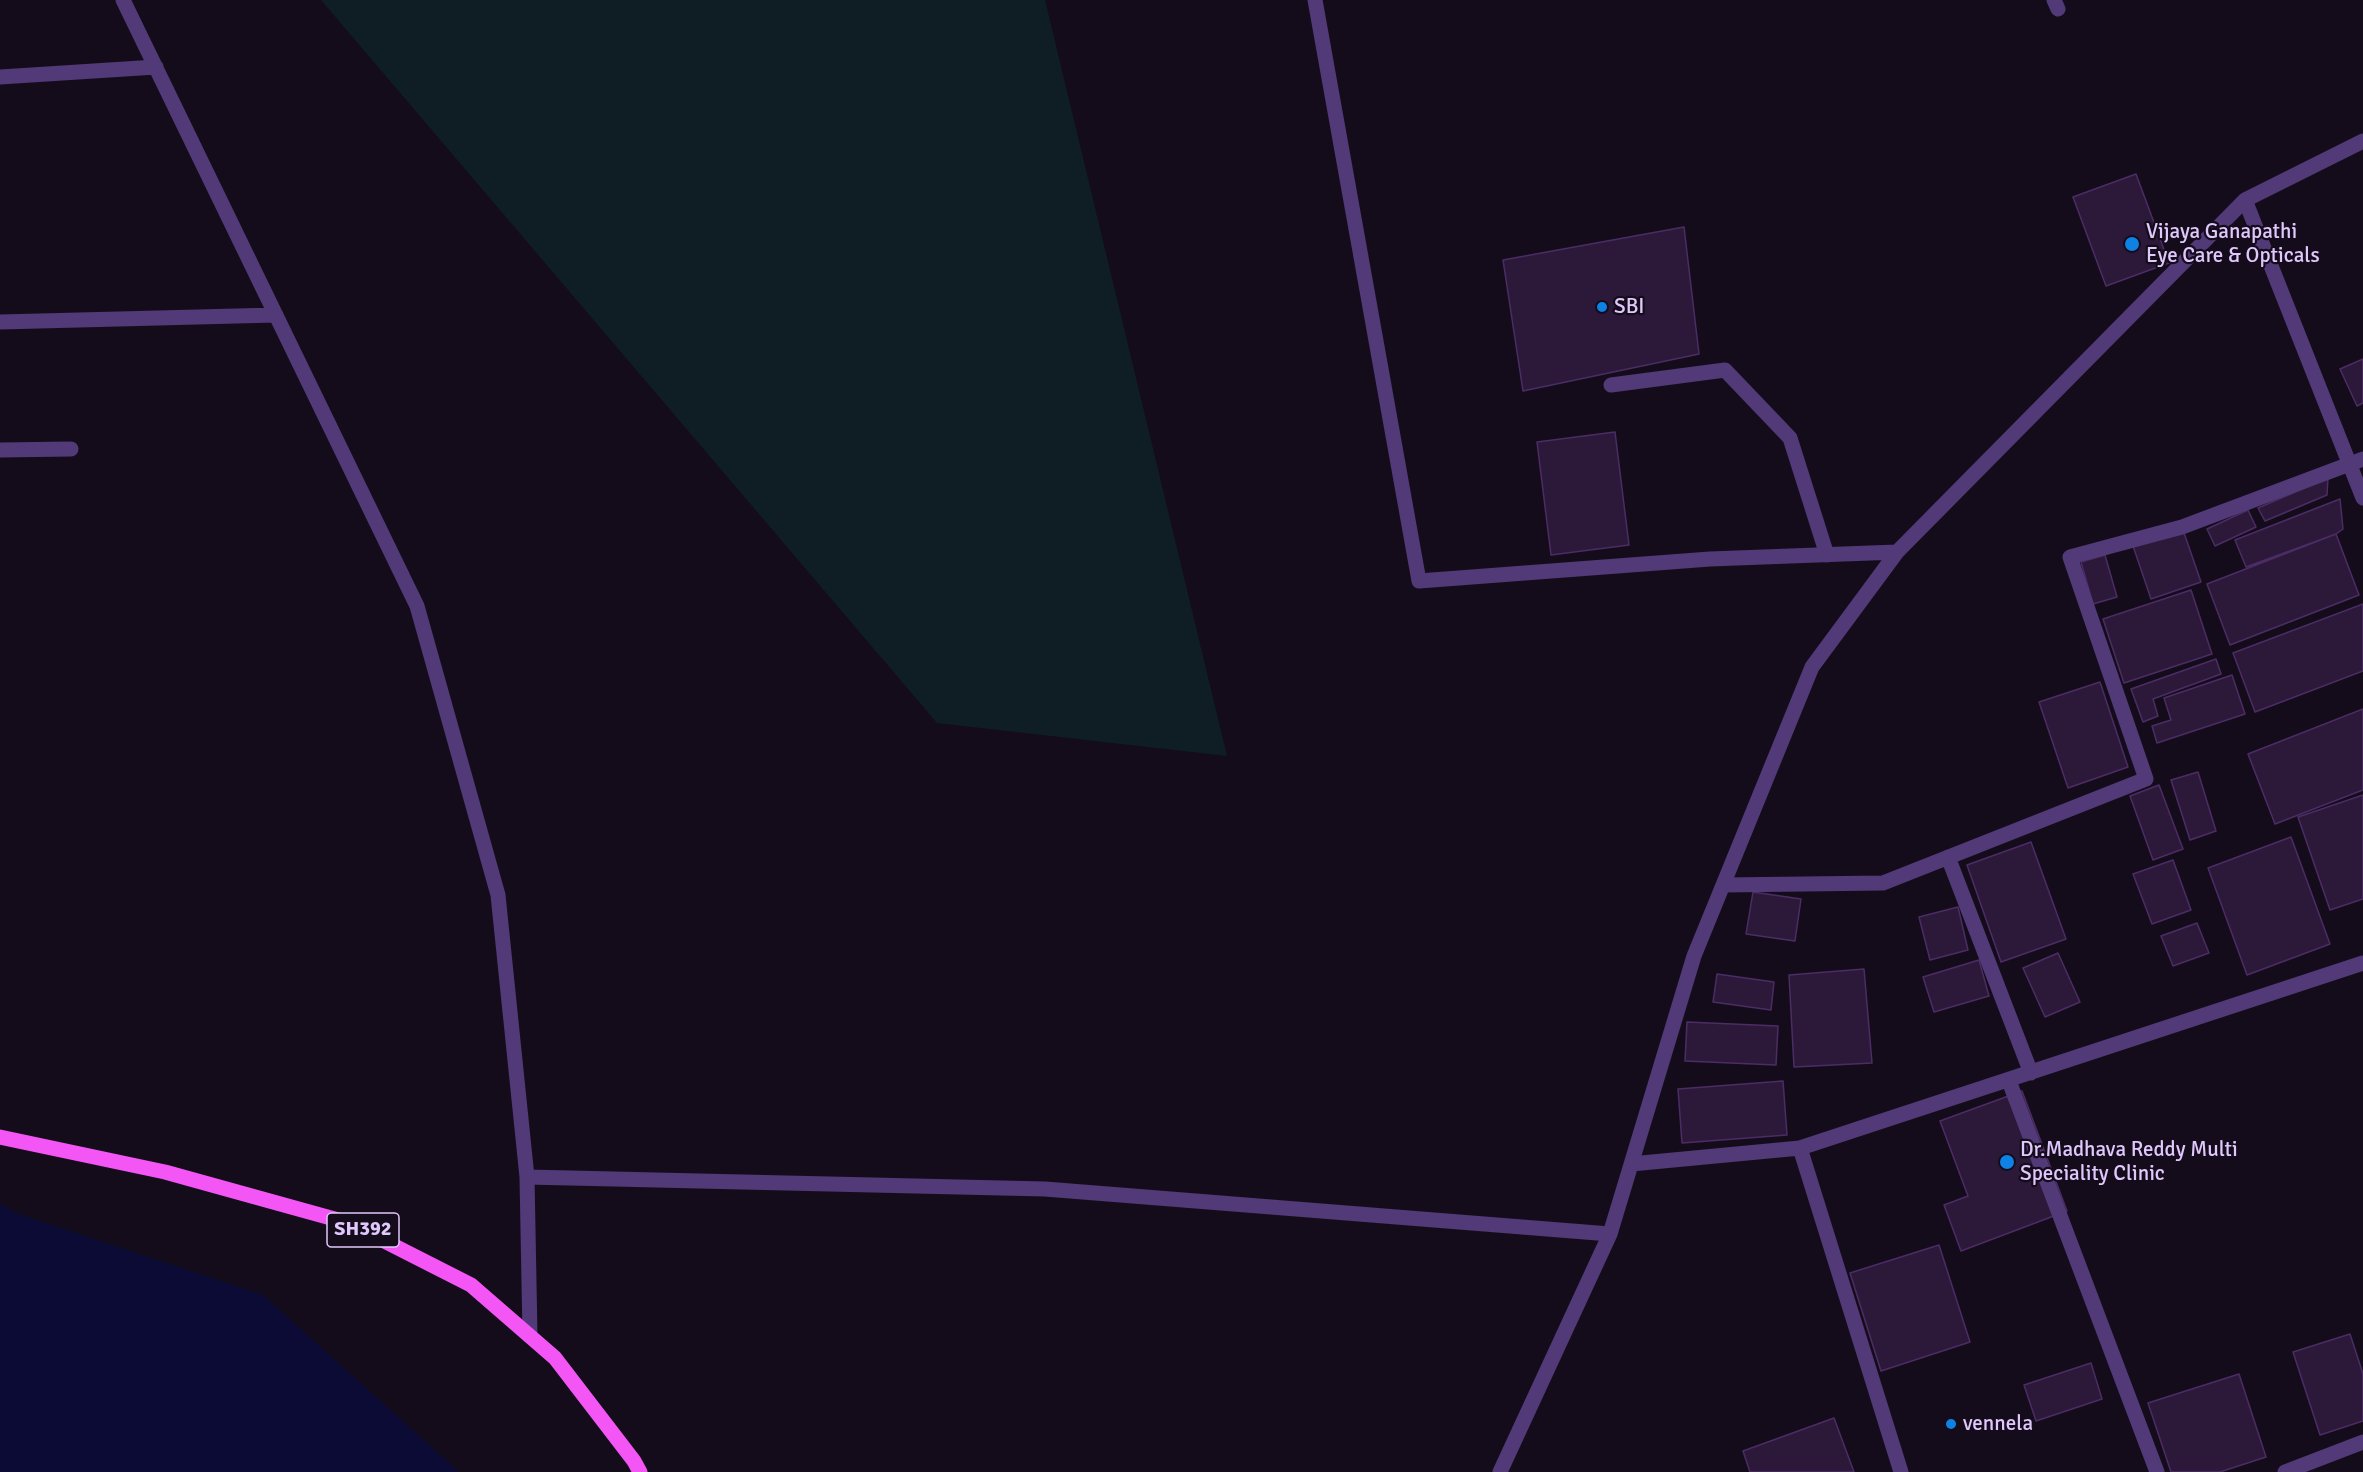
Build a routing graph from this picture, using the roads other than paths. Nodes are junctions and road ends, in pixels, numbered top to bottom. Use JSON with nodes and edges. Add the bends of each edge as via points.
{"nodes":[{"id":1,"x":123,"y":0,"type":"edge"},
{"id":2,"x":1315,"y":0,"type":"edge"},
{"id":3,"x":156,"y":67,"type":"junction"},
{"id":4,"x":0,"y":77,"type":"edge"},
{"id":5,"x":2363,"y":141,"type":"edge"},
{"id":6,"x":2245,"y":200,"type":"junction"},
{"id":7,"x":276,"y":315,"type":"junction"},
{"id":8,"x":0,"y":322,"type":"edge"},
{"id":9,"x":1611,"y":385,"type":"dead end"},
{"id":10,"x":71,"y":449,"type":"dead end"},
{"id":11,"x":0,"y":450,"type":"edge"},
{"id":12,"x":2356,"y":462,"type":"edge"},
{"id":13,"x":2363,"y":498,"type":"edge"},
{"id":14,"x":1897,"y":552,"type":"junction"},
{"id":15,"x":1827,"y":555,"type":"junction"},
{"id":16,"x":1948,"y":857,"type":"junction"},
{"id":17,"x":1723,"y":885,"type":"junction"},
{"id":18,"x":2363,"y":963,"type":"edge"},
{"id":19,"x":2031,"y":1074,"type":"junction"},
{"id":20,"x":2009,"y":1081,"type":"junction"},
{"id":21,"x":0,"y":1137,"type":"edge"},
{"id":22,"x":1800,"y":1148,"type":"junction"},
{"id":23,"x":1631,"y":1164,"type":"junction"},
{"id":24,"x":527,"y":1177,"type":"junction"},
{"id":25,"x":1610,"y":1234,"type":"junction"},
{"id":26,"x":530,"y":1336,"type":"junction"},
{"id":27,"x":2363,"y":1442,"type":"edge"},
{"id":28,"x":1497,"y":1471,"type":"edge"},
{"id":29,"x":640,"y":1472,"type":"edge"},
{"id":30,"x":1900,"y":1472,"type":"edge"},
{"id":31,"x":2157,"y":1472,"type":"edge"},
{"id":32,"x":2285,"y":1472,"type":"edge"}],
"edges":[{"from":1,"to":3,"type":"street"},
{"from":2,"to":15,"type":"street","via":[[1419,581],[1710,559]]},
{"from":3,"to":4,"type":"street"},
{"from":3,"to":7,"type":"street"},
{"from":5,"to":6,"type":"street"},
{"from":6,"to":12,"type":"street"},
{"from":6,"to":14,"type":"street"},
{"from":7,"to":8,"type":"street"},
{"from":7,"to":24,"type":"street","via":[[417,606],[498,895]]},
{"from":9,"to":15,"type":"street","via":[[1725,370],[1790,438]]},
{"from":10,"to":11,"type":"street"},
{"from":12,"to":13,"type":"street"},
{"from":12,"to":16,"type":"street","via":[[2182,527],[2070,557],[2145,779]]},
{"from":14,"to":15,"type":"street"},
{"from":14,"to":17,"type":"street","via":[[1812,667]]},
{"from":16,"to":17,"type":"street","via":[[1884,883]]},
{"from":16,"to":19,"type":"street"},
{"from":17,"to":23,"type":"street","via":[[1695,956]]},
{"from":18,"to":19,"type":"street"},
{"from":19,"to":20,"type":"street"},
{"from":20,"to":22,"type":"street"},
{"from":20,"to":31,"type":"street"},
{"from":21,"to":26,"type":"main road","number":"SH392","via":[[165,1172],[350,1223],[471,1285]]},
{"from":22,"to":23,"type":"street"},
{"from":22,"to":30,"type":"street"},
{"from":23,"to":25,"type":"street"},
{"from":24,"to":25,"type":"street","via":[[1045,1189]]},
{"from":24,"to":26,"type":"street"},
{"from":25,"to":28,"type":"street"},
{"from":26,"to":29,"type":"main road","number":"SH392","via":[[555,1358]]},
{"from":27,"to":32,"type":"street"}]}
